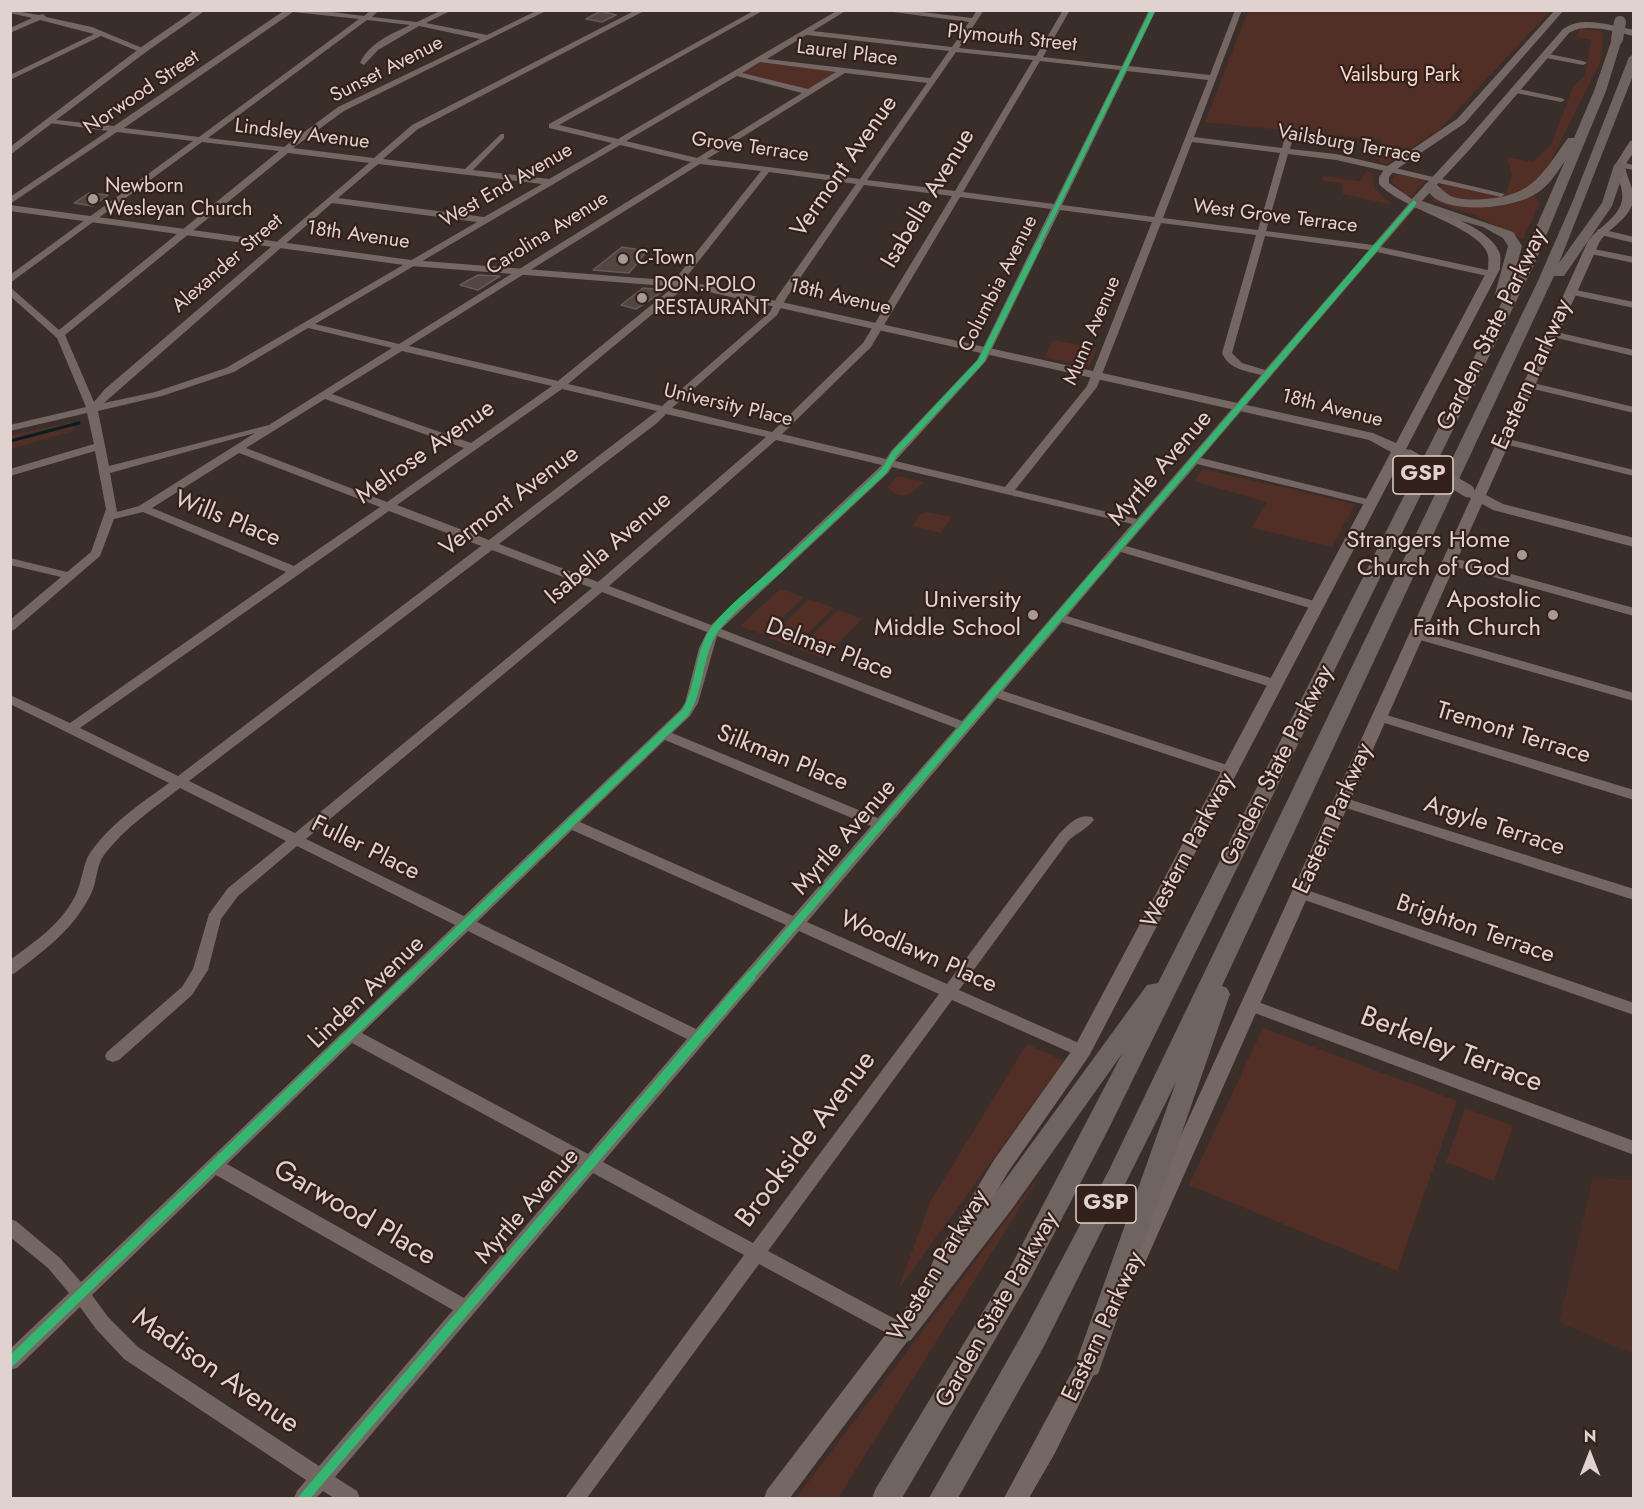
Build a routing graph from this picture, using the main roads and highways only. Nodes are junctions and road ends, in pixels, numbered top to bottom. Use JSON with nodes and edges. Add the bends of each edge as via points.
{"nodes":[{"id":1,"x":202,"y":10,"type":"edge"},
{"id":2,"x":1560,"y":10,"type":"edge"},
{"id":3,"x":1567,"y":10,"type":"edge"},
{"id":4,"x":1622,"y":10,"type":"edge"},
{"id":5,"x":1546,"y":26,"type":"junction"},
{"id":6,"x":1596,"y":27,"type":"junction"},
{"id":7,"x":1566,"y":31,"type":"junction"},
{"id":8,"x":1634,"y":33,"type":"edge"},
{"id":9,"x":1634,"y":57,"type":"edge"},
{"id":10,"x":1592,"y":112,"type":"junction"},
{"id":11,"x":1439,"y":137,"type":"junction"},
{"id":12,"x":1470,"y":142,"type":"junction"},
{"id":13,"x":1634,"y":143,"type":"edge"},
{"id":14,"x":10,"y":152,"type":"edge"},
{"id":15,"x":1620,"y":165,"type":"junction"},
{"id":16,"x":1432,"y":182,"type":"junction"},
{"id":17,"x":1414,"y":203,"type":"junction"},
{"id":18,"x":10,"y":208,"type":"edge"},
{"id":19,"x":1527,"y":320,"type":"junction"},
{"id":20,"x":1484,"y":354,"type":"junction"},
{"id":21,"x":1404,"y":453,"type":"junction"},
{"id":22,"x":1474,"y":494,"type":"junction"},
{"id":23,"x":1634,"y":543,"type":"edge"},
{"id":24,"x":1252,"y":901,"type":"junction"},
{"id":25,"x":1189,"y":943,"type":"junction"},
{"id":26,"x":902,"y":1332,"type":"junction"},
{"id":27,"x":1088,"y":1365,"type":"junction"},
{"id":28,"x":776,"y":1498,"type":"edge"},
{"id":29,"x":886,"y":1498,"type":"edge"},
{"id":30,"x":943,"y":1498,"type":"edge"},
{"id":31,"x":1016,"y":1498,"type":"edge"}],
"edges":[{"from":1,"to":14,"type":"main road"},
{"from":2,"to":5,"type":"main road"},
{"from":3,"to":6,"type":"main road","via":[[1574,18]]},
{"from":4,"to":10,"type":"highway","name":"Garden State Parkway","number":"GSP","bridge":true,"via":[[1617,39]]},
{"from":5,"to":7,"type":"main road","via":[[1558,25]]},
{"from":5,"to":11,"type":"main road","via":[[1461,121]]},
{"from":6,"to":7,"type":"main road","via":[[1575,25]]},
{"from":6,"to":8,"type":"main road"},
{"from":7,"to":12,"type":"main road","name":"Myrtle Avenue"},
{"from":9,"to":19,"type":"highway","name":"Garden State Parkway","number":"GSP","via":[[1578,203]]},
{"from":10,"to":16,"type":"highway","via":[[1544,180],[1522,197],[1494,203],[1461,202],[1438,195]]},
{"from":10,"to":20,"type":"highway","name":"Garden State Parkway","number":"GSP"},
{"from":11,"to":12,"type":"main road","via":[[1457,135]]},
{"from":11,"to":17,"type":"main road","via":[[1384,177],[1384,184],[1391,191]]},
{"from":12,"to":16,"type":"main road","name":"Myrtle Avenue"},
{"from":13,"to":15,"type":"main road"},
{"from":15,"to":19,"type":"highway","via":[[1607,204]]},
{"from":15,"to":22,"type":"main road","name":"Eastern Parkway","via":[[1627,204],[1619,217],[1600,232],[1589,251],[1504,441]]},
{"from":16,"to":17,"type":"main road","name":"Myrtle Avenue"},
{"from":17,"to":20,"type":"highway","via":[[1508,235],[1515,246]]},
{"from":17,"to":21,"type":"main road","name":"Western Parkway","via":[[1484,239],[1496,263]]},
{"from":18,"to":21,"type":"main road","name":"18th Avenue","via":[[411,263],[680,284],[1372,437]]},
{"from":19,"to":24,"type":"highway","name":"Garden State Parkway","number":"GSP"},
{"from":20,"to":25,"type":"highway","name":"Garden State Parkway","number":"GSP"},
{"from":21,"to":22,"type":"main road","name":"18th Avenue","bridge":true},
{"from":21,"to":26,"type":"main road","name":"Western Parkway","via":[[1371,503],[1082,1051],[996,1173]]},
{"from":22,"to":23,"type":"main road","name":"18th Avenue","via":[[1503,509]]},
{"from":22,"to":27,"type":"main road","name":"Eastern Parkway","via":[[1450,561]]},
{"from":24,"to":27,"type":"highway"},
{"from":24,"to":30,"type":"highway","name":"Garden State Parkway","number":"GSP","via":[[1083,1249]]},
{"from":25,"to":26,"type":"highway","via":[[1003,1202]]},
{"from":25,"to":29,"type":"highway","name":"Garden State Parkway","number":"GSP","via":[[1047,1224],[962,1376]]},
{"from":26,"to":28,"type":"main road","name":"Western Parkway"},
{"from":27,"to":31,"type":"main road","name":"Eastern Parkway"}]}
